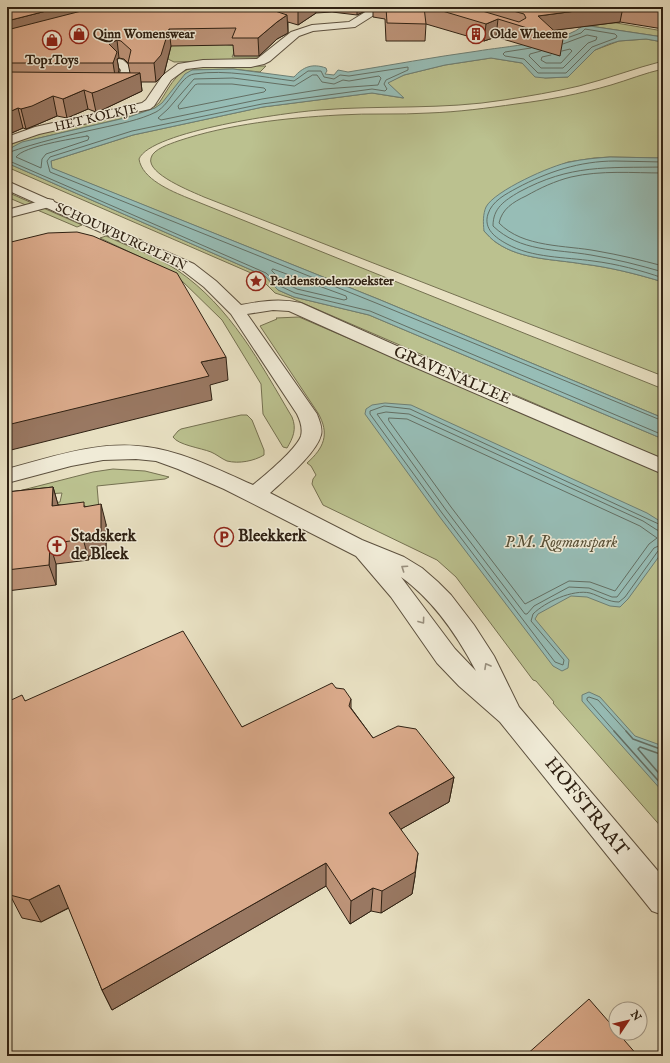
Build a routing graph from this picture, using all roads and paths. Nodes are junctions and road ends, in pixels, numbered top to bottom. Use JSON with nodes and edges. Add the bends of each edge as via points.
{"nodes":[{"id":1,"x":396,"y":7,"type":"edge"},
{"id":2,"x":287,"y":27,"type":"edge"},
{"id":3,"x":301,"y":31,"type":"junction"},
{"id":4,"x":119,"y":62,"type":"edge"},
{"id":5,"x":107,"y":87,"type":"edge"},
{"id":6,"x":146,"y":87,"type":"edge"},
{"id":7,"x":162,"y":87,"type":"junction"},
{"id":8,"x":7,"y":142,"type":"edge"},
{"id":9,"x":7,"y":185,"type":"edge"},
{"id":10,"x":48,"y":203,"type":"junction"},
{"id":11,"x":7,"y":214,"type":"edge"},
{"id":12,"x":237,"y":311,"type":"junction"},
{"id":13,"x":663,"y":467,"type":"edge"},
{"id":14,"x":7,"y":476,"type":"edge"},
{"id":15,"x":255,"y":495,"type":"junction"},
{"id":16,"x":663,"y":900,"type":"edge"}],
"edges":[{"from":1,"to":3,"type":"street","via":[[371,13],[355,24],[345,26],[350,31],[346,34]]},
{"from":2,"to":3,"type":"street"},
{"from":3,"to":7,"type":"street","name":"HET KOLKJE","via":[[263,61],[183,66],[171,73]]},
{"from":4,"to":5,"type":"street","via":[[127,69],[126,87]]},
{"from":6,"to":7,"type":"street"},
{"from":7,"to":8,"type":"street","name":"HET KOLKJE","via":[[150,104],[143,107],[35,131]]},
{"from":9,"to":10,"type":"street","name":"SCHOUWBURGPLEIN"},
{"from":10,"to":11,"type":"street","name":"SCHOUWBURGPLEIN"},
{"from":10,"to":12,"type":"street","name":"SCHOUWBURGPLEIN","via":[[188,267],[210,284]]},
{"from":12,"to":13,"type":"street","name":"GRAVENALLEE","via":[[275,303],[294,307]]},
{"from":12,"to":15,"type":"street","name":"SCHOUWBURGPLEIN","via":[[311,422],[308,442]]},
{"from":14,"to":15,"type":"street","name":"HOFSTRAAT","via":[[87,456],[136,452],[154,454],[188,465]]},
{"from":15,"to":16,"type":"street","name":"HOFSTRAAT","via":[[361,549],[392,580],[447,657],[484,694],[509,714]]}]}
